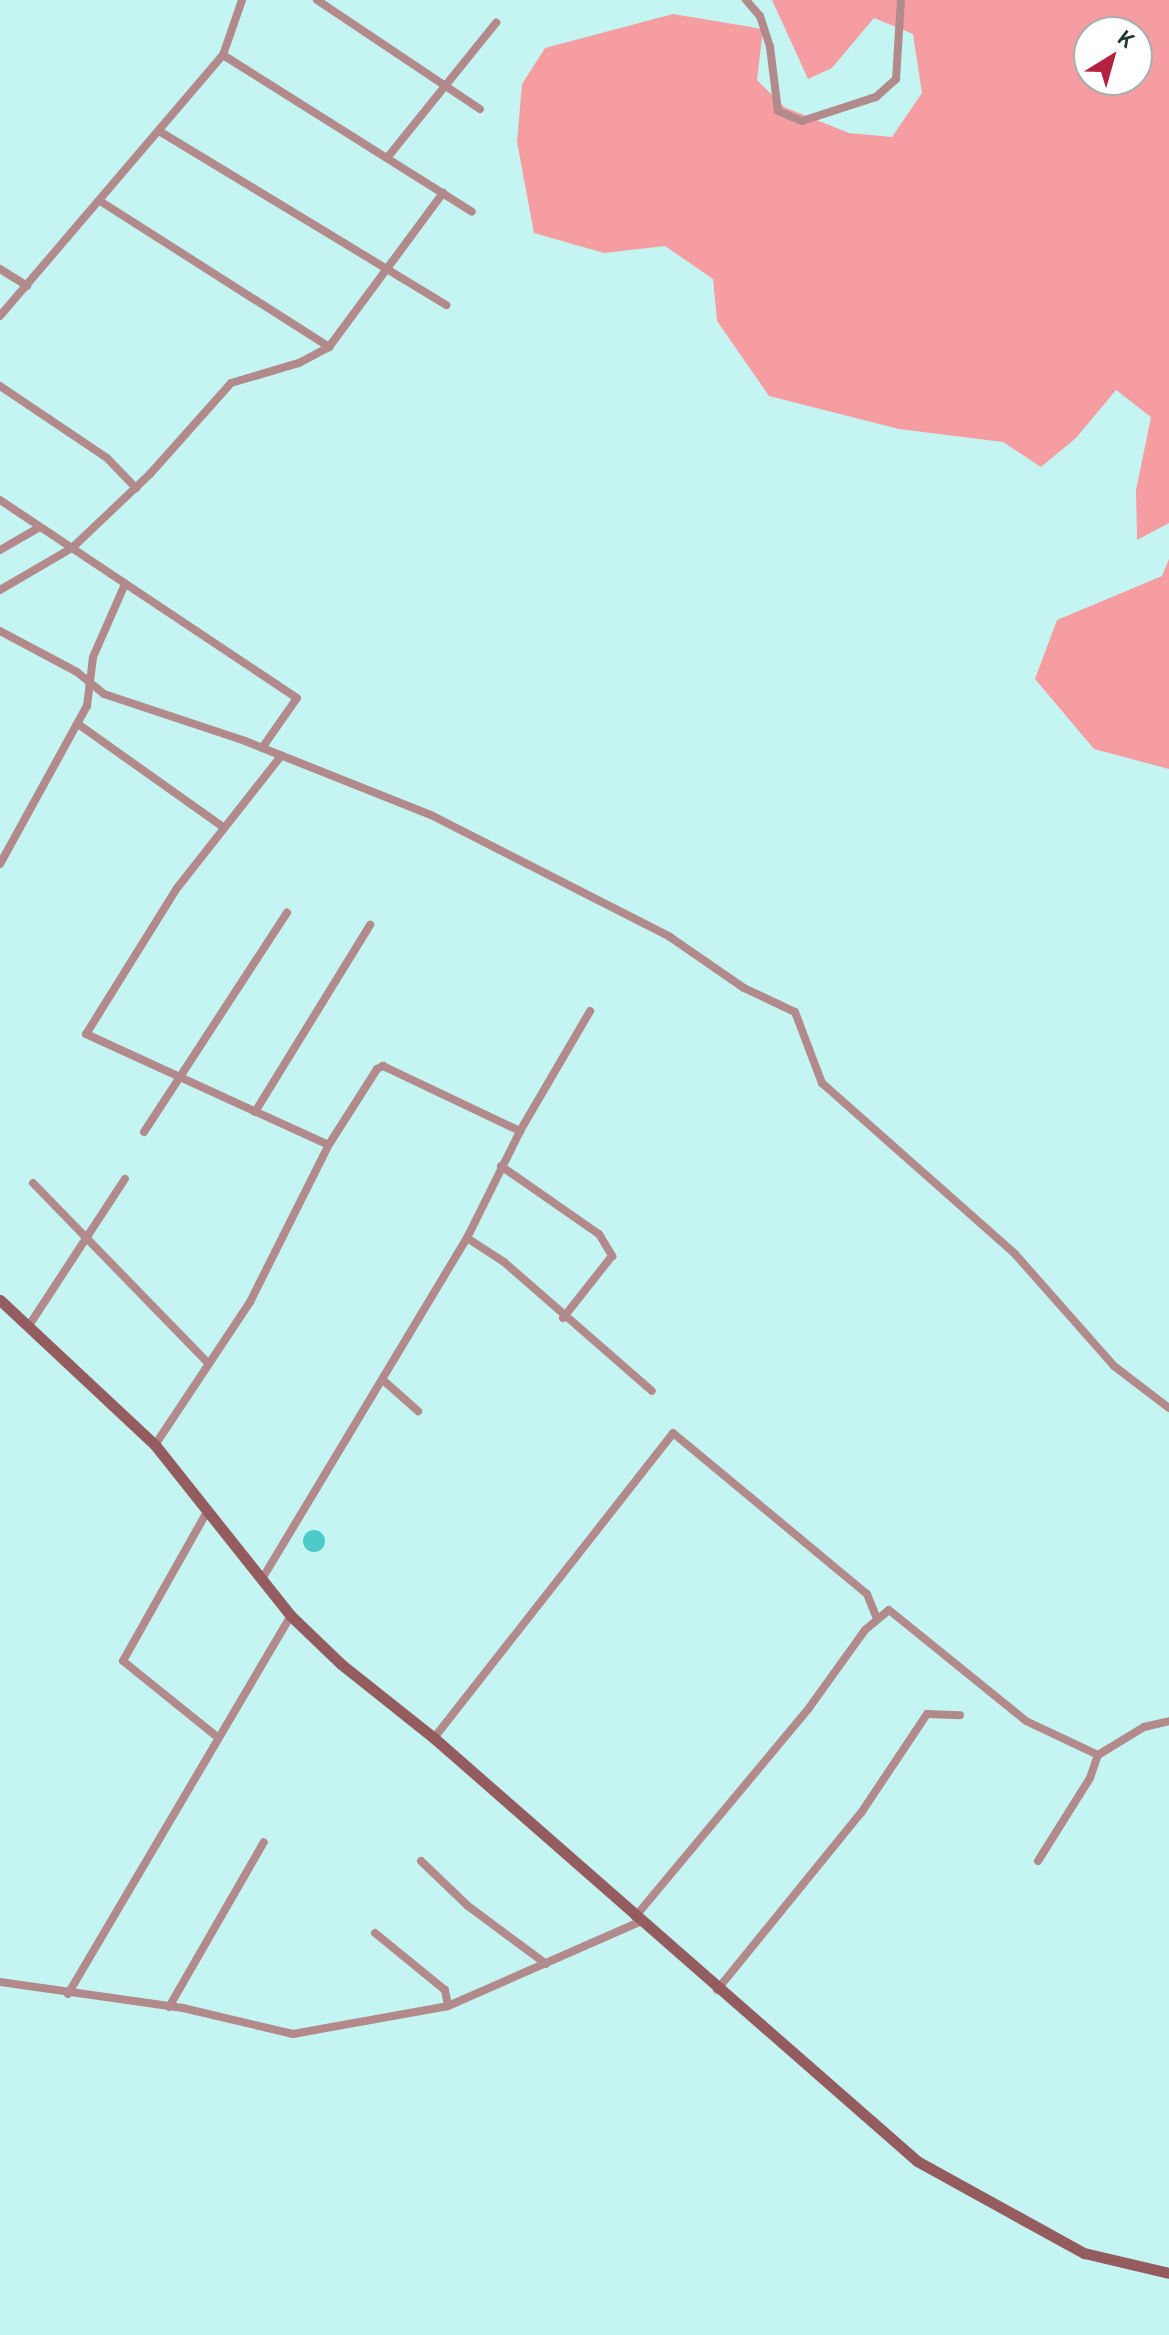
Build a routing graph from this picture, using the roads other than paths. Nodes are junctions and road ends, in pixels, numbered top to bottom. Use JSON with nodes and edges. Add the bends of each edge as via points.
{"nodes":[{"id":1,"x":242,"y":0,"type":"edge"},
{"id":2,"x":317,"y":0,"type":"edge"},
{"id":3,"x":746,"y":0,"type":"edge"},
{"id":4,"x":901,"y":0,"type":"edge"},
{"id":5,"x":496,"y":23,"type":"dead end"},
{"id":6,"x":223,"y":55,"type":"junction"},
{"id":7,"x":444,"y":85,"type":"junction"},
{"id":8,"x":480,"y":109,"type":"dead end"},
{"id":9,"x":159,"y":131,"type":"junction"},
{"id":10,"x":387,"y":158,"type":"junction"},
{"id":11,"x":443,"y":193,"type":"junction"},
{"id":12,"x":100,"y":201,"type":"junction"},
{"id":13,"x":472,"y":212,"type":"dead end"},
{"id":14,"x":0,"y":269,"type":"edge"},
{"id":15,"x":386,"y":270,"type":"junction"},
{"id":16,"x":27,"y":286,"type":"junction"},
{"id":17,"x":446,"y":305,"type":"dead end"},
{"id":18,"x":0,"y":316,"type":"edge"},
{"id":19,"x":329,"y":347,"type":"junction"},
{"id":20,"x":0,"y":386,"type":"edge"},
{"id":21,"x":136,"y":488,"type":"junction"},
{"id":22,"x":0,"y":500,"type":"edge"},
{"id":23,"x":40,"y":527,"type":"junction"},
{"id":24,"x":72,"y":548,"type":"junction"},
{"id":25,"x":0,"y":550,"type":"edge"},
{"id":26,"x":125,"y":584,"type":"junction"},
{"id":27,"x":0,"y":590,"type":"edge"},
{"id":28,"x":0,"y":631,"type":"edge"},
{"id":29,"x":86,"y":679,"type":"junction"},
{"id":30,"x":78,"y":724,"type":"junction"},
{"id":31,"x":262,"y":748,"type":"junction"},
{"id":32,"x":281,"y":756,"type":"junction"},
{"id":33,"x":223,"y":827,"type":"junction"},
{"id":34,"x":0,"y":864,"type":"edge"},
{"id":35,"x":287,"y":913,"type":"dead end"},
{"id":36,"x":370,"y":925,"type":"dead end"},
{"id":37,"x":590,"y":1011,"type":"dead end"},
{"id":38,"x":181,"y":1077,"type":"junction"},
{"id":39,"x":255,"y":1112,"type":"junction"},
{"id":40,"x":520,"y":1131,"type":"junction"},
{"id":41,"x":144,"y":1132,"type":"dead end"},
{"id":42,"x":328,"y":1145,"type":"junction"},
{"id":43,"x":501,"y":1166,"type":"junction"},
{"id":44,"x":125,"y":1179,"type":"dead end"},
{"id":45,"x":33,"y":1183,"type":"dead end"},
{"id":46,"x":467,"y":1238,"type":"junction"},
{"id":47,"x":88,"y":1239,"type":"junction"},
{"id":48,"x":0,"y":1300,"type":"edge"},
{"id":49,"x":563,"y":1318,"type":"junction"},
{"id":50,"x":28,"y":1327,"type":"junction"},
{"id":51,"x":207,"y":1362,"type":"junction"},
{"id":52,"x":383,"y":1380,"type":"junction"},
{"id":53,"x":652,"y":1391,"type":"dead end"},
{"id":54,"x":1169,"y":1408,"type":"edge"},
{"id":55,"x":418,"y":1411,"type":"dead end"},
{"id":56,"x":155,"y":1445,"type":"junction"},
{"id":57,"x":209,"y":1510,"type":"junction"},
{"id":58,"x":262,"y":1579,"type":"junction"},
{"id":59,"x":291,"y":1616,"type":"junction"},
{"id":60,"x":877,"y":1619,"type":"junction"},
{"id":61,"x":960,"y":1715,"type":"dead end"},
{"id":62,"x":1169,"y":1721,"type":"edge"},
{"id":63,"x":216,"y":1736,"type":"junction"},
{"id":64,"x":434,"y":1738,"type":"junction"},
{"id":65,"x":1098,"y":1755,"type":"junction"},
{"id":66,"x":264,"y":1842,"type":"dead end"},
{"id":67,"x":421,"y":1861,"type":"dead end"},
{"id":68,"x":1038,"y":1861,"type":"dead end"},
{"id":69,"x":636,"y":1920,"type":"junction"},
{"id":70,"x":375,"y":1933,"type":"dead end"},
{"id":71,"x":546,"y":1964,"type":"junction"},
{"id":72,"x":0,"y":1982,"type":"edge"},
{"id":73,"x":717,"y":1990,"type":"junction"},
{"id":74,"x":68,"y":1994,"type":"junction"},
{"id":75,"x":448,"y":2006,"type":"junction"},
{"id":76,"x":169,"y":2007,"type":"junction"},
{"id":77,"x":1169,"y":2273,"type":"edge"}],
"edges":[{"from":1,"to":6,"type":"street"},
{"from":2,"to":7,"type":"street"},
{"from":3,"to":4,"type":"street","via":[[760,16],[770,47],[778,111],[802,121],[876,97],[896,79]]},
{"from":5,"to":7,"type":"street"},
{"from":6,"to":9,"type":"street"},
{"from":6,"to":10,"type":"street"},
{"from":7,"to":8,"type":"street"},
{"from":7,"to":10,"type":"street"},
{"from":9,"to":12,"type":"street"},
{"from":9,"to":15,"type":"street"},
{"from":10,"to":11,"type":"street"},
{"from":11,"to":13,"type":"street"},
{"from":11,"to":15,"type":"street"},
{"from":12,"to":16,"type":"street"},
{"from":12,"to":19,"type":"street"},
{"from":14,"to":16,"type":"street"},
{"from":15,"to":17,"type":"street"},
{"from":15,"to":19,"type":"street"},
{"from":16,"to":18,"type":"street"},
{"from":19,"to":21,"type":"street","via":[[299,363],[231,383]]},
{"from":20,"to":21,"type":"street","via":[[107,458]]},
{"from":21,"to":24,"type":"street"},
{"from":22,"to":23,"type":"street"},
{"from":23,"to":24,"type":"street"},
{"from":23,"to":25,"type":"street"},
{"from":24,"to":26,"type":"street"},
{"from":24,"to":27,"type":"street"},
{"from":26,"to":29,"type":"street"},
{"from":26,"to":31,"type":"street","via":[[297,698]]},
{"from":28,"to":29,"type":"street"},
{"from":29,"to":30,"type":"street","via":[[87,706]]},
{"from":29,"to":31,"type":"street","via":[[104,694]]},
{"from":30,"to":33,"type":"street"},
{"from":30,"to":34,"type":"street"},
{"from":31,"to":32,"type":"street"},
{"from":32,"to":33,"type":"street"},
{"from":32,"to":54,"type":"street","via":[[431,815],[670,937],[744,988],[795,1012],[822,1083],[1015,1254],[1114,1366]]},
{"from":33,"to":38,"type":"street","via":[[177,888],[86,1034]]},
{"from":35,"to":38,"type":"street"},
{"from":36,"to":39,"type":"street"},
{"from":37,"to":40,"type":"street"},
{"from":38,"to":39,"type":"street"},
{"from":38,"to":41,"type":"street"},
{"from":39,"to":42,"type":"street"},
{"from":40,"to":42,"type":"street","via":[[383,1066]]},
{"from":40,"to":43,"type":"street"},
{"from":42,"to":51,"type":"street","via":[[250,1302]]},
{"from":43,"to":46,"type":"street"},
{"from":43,"to":49,"type":"street","via":[[599,1234],[612,1256]]},
{"from":44,"to":47,"type":"street"},
{"from":45,"to":47,"type":"street"},
{"from":46,"to":49,"type":"street","via":[[504,1262]]},
{"from":46,"to":52,"type":"street"},
{"from":47,"to":50,"type":"street"},
{"from":47,"to":51,"type":"street"},
{"from":48,"to":50,"type":"main road"},
{"from":49,"to":53,"type":"street"},
{"from":50,"to":56,"type":"main road"},
{"from":51,"to":56,"type":"street"},
{"from":52,"to":55,"type":"street"},
{"from":52,"to":58,"type":"street"},
{"from":56,"to":57,"type":"main road"},
{"from":57,"to":58,"type":"main road"},
{"from":57,"to":63,"type":"street","via":[[123,1661]]},
{"from":58,"to":59,"type":"main road"},
{"from":59,"to":63,"type":"street"},
{"from":59,"to":64,"type":"main road","via":[[341,1664]]},
{"from":60,"to":64,"type":"street","via":[[867,1594],[673,1433]]},
{"from":60,"to":65,"type":"street","via":[[889,1610],[1026,1721]]},
{"from":60,"to":69,"type":"street"},
{"from":61,"to":73,"type":"street","via":[[927,1714],[861,1813]]},
{"from":62,"to":65,"type":"street","via":[[1144,1727]]},
{"from":63,"to":74,"type":"street"},
{"from":64,"to":69,"type":"main road"},
{"from":65,"to":68,"type":"street","via":[[1090,1778]]},
{"from":66,"to":76,"type":"street"},
{"from":67,"to":71,"type":"street","via":[[468,1906]]},
{"from":69,"to":71,"type":"street"},
{"from":69,"to":73,"type":"main road"},
{"from":70,"to":75,"type":"street","via":[[445,1990]]},
{"from":71,"to":75,"type":"street"},
{"from":72,"to":74,"type":"street"},
{"from":73,"to":77,"type":"main road","via":[[917,2161],[1084,2253]]},
{"from":74,"to":76,"type":"street"},
{"from":75,"to":76,"type":"street","via":[[293,2034]]}]}
